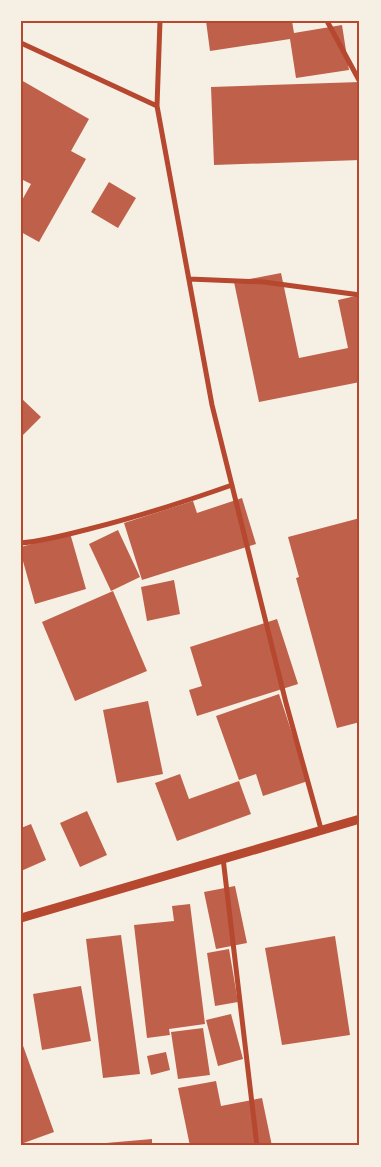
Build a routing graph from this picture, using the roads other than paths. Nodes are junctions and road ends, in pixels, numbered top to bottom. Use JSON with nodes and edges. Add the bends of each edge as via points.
{"nodes":[{"id":1,"x":160,"y":21,"type":"edge"},
{"id":2,"x":327,"y":21,"type":"edge"},
{"id":3,"x":21,"y":43,"type":"edge"},
{"id":4,"x":360,"y":82,"type":"edge"},
{"id":5,"x":157,"y":106,"type":"junction"},
{"id":6,"x":189,"y":279,"type":"junction"},
{"id":7,"x":360,"y":295,"type":"edge"},
{"id":8,"x":232,"y":485,"type":"junction"},
{"id":9,"x":21,"y":543,"type":"edge"},
{"id":10,"x":360,"y":818,"type":"edge"},
{"id":11,"x":321,"y":829,"type":"junction"},
{"id":12,"x":222,"y":858,"type":"junction"},
{"id":13,"x":21,"y":918,"type":"edge"},
{"id":14,"x":257,"y":1146,"type":"edge"}],
"edges":[{"from":1,"to":5,"type":"street"},
{"from":2,"to":4,"type":"street"},
{"from":3,"to":5,"type":"street"},
{"from":5,"to":6,"type":"street"},
{"from":6,"to":7,"type":"street","via":[[264,282]]},
{"from":6,"to":8,"type":"street","via":[[212,405]]},
{"from":8,"to":9,"type":"street","via":[[118,522]]},
{"from":8,"to":11,"type":"street"},
{"from":10,"to":11,"type":"street"},
{"from":11,"to":12,"type":"street"},
{"from":12,"to":13,"type":"street"},
{"from":12,"to":14,"type":"street"}]}
